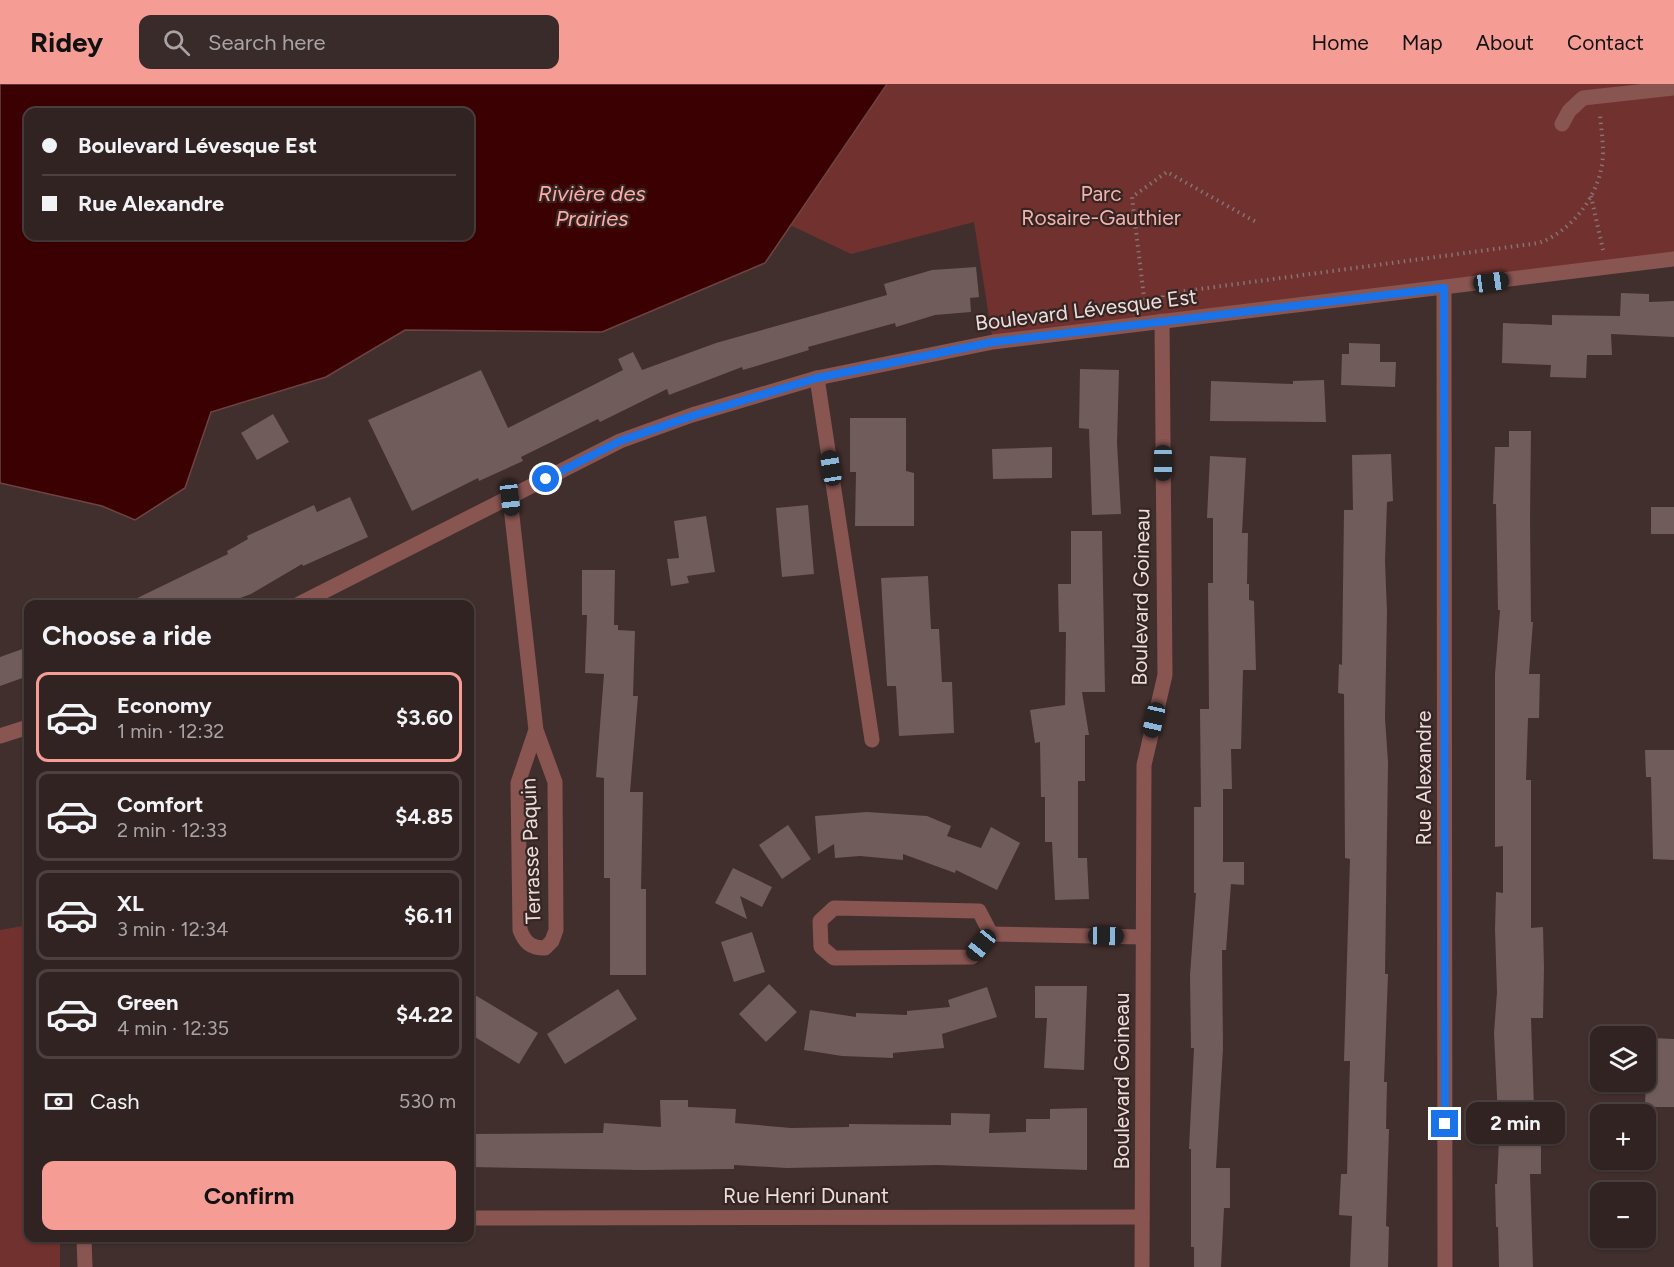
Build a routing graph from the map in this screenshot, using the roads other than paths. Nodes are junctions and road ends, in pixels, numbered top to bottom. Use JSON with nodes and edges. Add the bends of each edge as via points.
{"nodes":[{"id":1,"x":1674,"y":88,"type":"edge"},
{"id":2,"x":1562,"y":124,"type":"dead end"},
{"id":3,"x":1674,"y":259,"type":"edge"},
{"id":4,"x":1444,"y":288,"type":"junction"},
{"id":5,"x":1155,"y":322,"type":"junction"},
{"id":6,"x":817,"y":378,"type":"junction"},
{"id":7,"x":510,"y":498,"type":"junction"},
{"id":8,"x":307,"y":600,"type":"edge"},
{"id":9,"x":24,"y":728,"type":"edge"},
{"id":10,"x":536,"y":730,"type":"junction"},
{"id":11,"x":0,"y":736,"type":"edge"},
{"id":12,"x":873,"y":740,"type":"dead end"},
{"id":13,"x":991,"y":934,"type":"junction"},
{"id":14,"x":1143,"y":937,"type":"junction"},
{"id":15,"x":1142,"y":1217,"type":"junction"},
{"id":16,"x":474,"y":1218,"type":"edge"},
{"id":17,"x":84,"y":1242,"type":"edge"},
{"id":18,"x":84,"y":1267,"type":"edge"},
{"id":19,"x":1142,"y":1267,"type":"edge"},
{"id":20,"x":1445,"y":1267,"type":"edge"}],
"edges":[{"from":1,"to":2,"type":"street","via":[[1583,98]]},
{"from":3,"to":4,"type":"street","name":"Boulevard Lévesque Est"},
{"from":4,"to":5,"type":"street","name":"Boulevard Lévesque Est"},
{"from":4,"to":20,"type":"street","name":"Rue Alexandre"},
{"from":5,"to":6,"type":"street","name":"Boulevard Lévesque Est","via":[[993,342]]},
{"from":5,"to":14,"type":"street","name":"Boulevard Goineau","via":[[1165,675],[1144,765]]},
{"from":6,"to":7,"type":"street","name":"Boulevard Lévesque Est","via":[[620,441]]},
{"from":6,"to":12,"type":"street"},
{"from":7,"to":8,"type":"street","name":"Boulevard Lévesque Est"},
{"from":7,"to":10,"type":"street","name":"Terrasse Paquin"},
{"from":9,"to":11,"type":"street"},
{"from":10,"to":10,"type":"street","name":"Terrasse Paquin","via":[[518,783],[520,930],[524,941],[534,948],[545,948],[556,930],[555,782]]},
{"from":13,"to":13,"type":"street","via":[[979,911],[834,908],[820,921],[821,947],[834,958],[972,957]]},
{"from":13,"to":14,"type":"street"},
{"from":14,"to":15,"type":"street","name":"Boulevard Goineau"},
{"from":15,"to":16,"type":"street","name":"Rue Henri Dunant"},
{"from":15,"to":19,"type":"street","name":"Boulevard Goineau"},
{"from":17,"to":18,"type":"street"}]}
